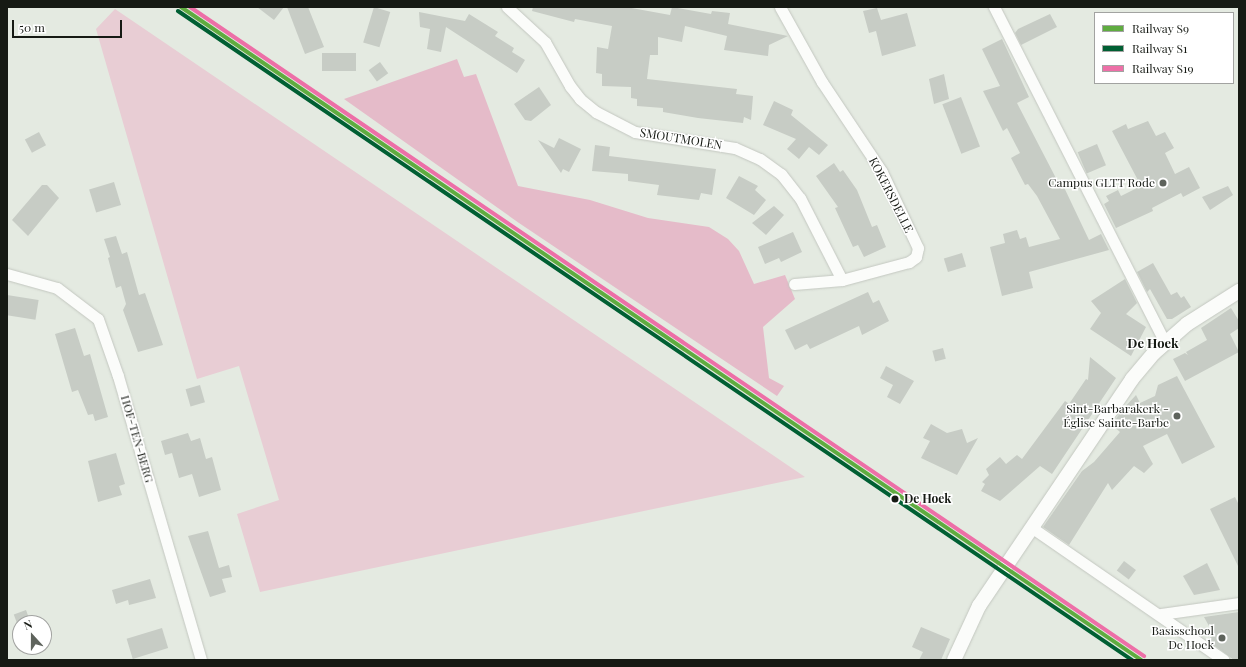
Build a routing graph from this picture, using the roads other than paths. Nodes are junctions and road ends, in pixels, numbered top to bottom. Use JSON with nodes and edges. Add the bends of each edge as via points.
{"nodes":[{"id":1,"x":507,"y":7,"type":"edge"},
{"id":2,"x":780,"y":7,"type":"edge"},
{"id":3,"x":994,"y":7,"type":"edge"},
{"id":4,"x":7,"y":274,"type":"edge"},
{"id":5,"x":842,"y":280,"type":"junction"},
{"id":6,"x":794,"y":284,"type":"dead end"},
{"id":7,"x":1239,"y":290,"type":"edge"},
{"id":8,"x":1165,"y":343,"type":"junction"},
{"id":9,"x":1031,"y":527,"type":"junction"},
{"id":10,"x":1239,"y":603,"type":"edge"},
{"id":11,"x":1161,"y":614,"type":"junction"},
{"id":12,"x":201,"y":660,"type":"edge"},
{"id":13,"x":954,"y":660,"type":"edge"},
{"id":14,"x":1224,"y":660,"type":"edge"}],
"edges":[{"from":1,"to":5,"type":"street","name":"SMOUTMOLEN","via":[[545,42],[570,86],[580,99],[596,112],[635,132],[735,148],[760,159],[781,174],[800,198]]},
{"from":2,"to":5,"type":"street","name":"KOKERSDELLE","via":[[822,82],[882,172],[918,248],[916,257],[909,262]]},
{"from":3,"to":8,"type":"street"},
{"from":4,"to":12,"type":"street","name":"HOF-TEN-BERG","via":[[57,288],[98,319],[116,369]]},
{"from":5,"to":6,"type":"street","name":"KOKERSDELLE"},
{"from":7,"to":8,"type":"street","via":[[1187,324]]},
{"from":8,"to":9,"type":"street","via":[[1132,379]]},
{"from":9,"to":11,"type":"street"},
{"from":9,"to":13,"type":"street","via":[[976,611]]},
{"from":10,"to":11,"type":"street"},
{"from":11,"to":14,"type":"street"}]}
